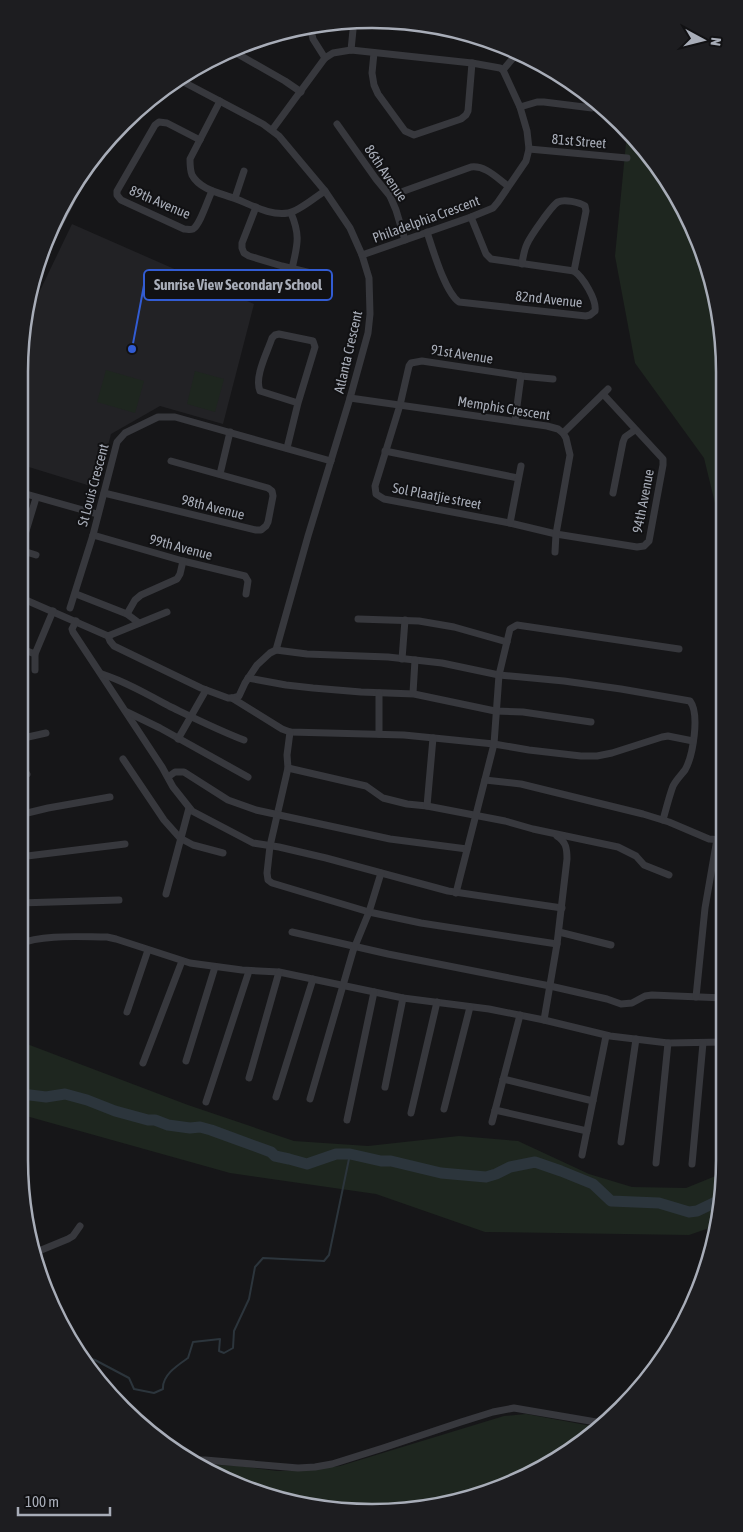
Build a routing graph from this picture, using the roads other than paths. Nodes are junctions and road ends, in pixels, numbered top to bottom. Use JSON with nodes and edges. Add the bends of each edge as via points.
{"nodes":[{"id":1,"x":353,"y":28,"type":"edge"},
{"id":2,"x":312,"y":33,"type":"edge"},
{"id":3,"x":351,"y":50,"type":"junction"},
{"id":4,"x":374,"y":53,"type":"junction"},
{"id":5,"x":238,"y":55,"type":"edge"},
{"id":6,"x":325,"y":58,"type":"junction"},
{"id":7,"x":513,"y":58,"type":"edge"},
{"id":8,"x":472,"y":62,"type":"junction"},
{"id":9,"x":503,"y":70,"type":"junction"},
{"id":10,"x":185,"y":82,"type":"edge"},
{"id":11,"x":301,"y":92,"type":"junction"},
{"id":12,"x":220,"y":101,"type":"junction"},
{"id":13,"x":520,"y":107,"type":"junction"},
{"id":14,"x":592,"y":108,"type":"edge"},
{"id":15,"x":337,"y":124,"type":"dead end"},
{"id":16,"x":272,"y":130,"type":"junction"},
{"id":17,"x":200,"y":140,"type":"junction"},
{"id":18,"x":529,"y":149,"type":"junction"},
{"id":19,"x":627,"y":158,"type":"dead end"},
{"id":20,"x":244,"y":171,"type":"dead end"},
{"id":21,"x":508,"y":186,"type":"junction"},
{"id":22,"x":212,"y":191,"type":"junction"},
{"id":23,"x":325,"y":191,"type":"junction"},
{"id":24,"x":390,"y":196,"type":"junction"},
{"id":25,"x":235,"y":198,"type":"junction"},
{"id":26,"x":256,"y":207,"type":"junction"},
{"id":27,"x":291,"y":213,"type":"junction"},
{"id":28,"x":471,"y":217,"type":"junction"},
{"id":29,"x":427,"y":232,"type":"junction"},
{"id":30,"x":405,"y":240,"type":"junction"},
{"id":31,"x":362,"y":255,"type":"junction"},
{"id":32,"x":522,"y":264,"type":"junction"},
{"id":33,"x":292,"y":269,"type":"junction"},
{"id":34,"x":574,"y":271,"type":"junction"},
{"id":35,"x":323,"y":276,"type":"dead end"},
{"id":36,"x":521,"y":376,"type":"junction"},
{"id":37,"x":553,"y":379,"type":"dead end"},
{"id":38,"x":350,"y":398,"type":"junction"},
{"id":39,"x":298,"y":403,"type":"junction"},
{"id":40,"x":400,"y":405,"type":"junction"},
{"id":41,"x":514,"y":422,"type":"junction"},
{"id":42,"x":635,"y":430,"type":"junction"},
{"id":43,"x":230,"y":432,"type":"junction"},
{"id":44,"x":563,"y":433,"type":"junction"},
{"id":45,"x":286,"y":448,"type":"junction"},
{"id":46,"x":385,"y":450,"type":"junction"},
{"id":47,"x":171,"y":461,"type":"dead end"},
{"id":48,"x":331,"y":461,"type":"junction"},
{"id":49,"x":521,"y":466,"type":"dead end"},
{"id":50,"x":220,"y":474,"type":"junction"},
{"id":51,"x":518,"y":478,"type":"junction"},
{"id":52,"x":104,"y":493,"type":"junction"},
{"id":53,"x":613,"y":493,"type":"dead end"},
{"id":54,"x":28,"y":495,"type":"edge"},
{"id":55,"x":36,"y":498,"type":"junction"},
{"id":56,"x":97,"y":514,"type":"junction"},
{"id":57,"x":510,"y":523,"type":"junction"},
{"id":58,"x":28,"y":525,"type":"edge"},
{"id":59,"x":556,"y":534,"type":"junction"},
{"id":60,"x":93,"y":535,"type":"junction"},
{"id":61,"x":555,"y":552,"type":"dead end"},
{"id":62,"x":28,"y":554,"type":"edge"},
{"id":63,"x":36,"y":555,"type":"dead end"},
{"id":64,"x":183,"y":561,"type":"junction"},
{"id":65,"x":76,"y":594,"type":"junction"},
{"id":66,"x":246,"y":594,"type":"dead end"},
{"id":67,"x":28,"y":602,"type":"edge"},
{"id":68,"x":70,"y":608,"type":"dead end"},
{"id":69,"x":53,"y":611,"type":"junction"},
{"id":70,"x":167,"y":612,"type":"dead end"},
{"id":71,"x":127,"y":614,"type":"junction"},
{"id":72,"x":358,"y":620,"type":"dead end"},
{"id":73,"x":405,"y":620,"type":"junction"},
{"id":74,"x":76,"y":621,"type":"junction"},
{"id":75,"x":139,"y":623,"type":"junction"},
{"id":76,"x":108,"y":636,"type":"junction"},
{"id":77,"x":507,"y":642,"type":"junction"},
{"id":78,"x":679,"y":649,"type":"dead end"},
{"id":79,"x":276,"y":650,"type":"junction"},
{"id":80,"x":28,"y":651,"type":"edge"},
{"id":81,"x":35,"y":654,"type":"junction"},
{"id":82,"x":402,"y":659,"type":"junction"},
{"id":83,"x":415,"y":660,"type":"junction"},
{"id":84,"x":35,"y":670,"type":"dead end"},
{"id":85,"x":101,"y":674,"type":"junction"},
{"id":86,"x":499,"y":675,"type":"junction"},
{"id":87,"x":248,"y":678,"type":"junction"},
{"id":88,"x":206,"y":690,"type":"junction"},
{"id":89,"x":379,"y":693,"type":"junction"},
{"id":90,"x":413,"y":694,"type":"junction"},
{"id":91,"x":232,"y":698,"type":"junction"},
{"id":92,"x":126,"y":711,"type":"junction"},
{"id":93,"x":496,"y":711,"type":"junction"},
{"id":94,"x":191,"y":716,"type":"junction"},
{"id":95,"x":592,"y":722,"type":"dead end"},
{"id":96,"x":290,"y":732,"type":"junction"},
{"id":97,"x":46,"y":734,"type":"dead end"},
{"id":98,"x":379,"y":734,"type":"junction"},
{"id":99,"x":28,"y":737,"type":"edge"},
{"id":100,"x":178,"y":738,"type":"junction"},
{"id":101,"x":433,"y":738,"type":"junction"},
{"id":102,"x":244,"y":740,"type":"dead end"},
{"id":103,"x":693,"y":742,"type":"junction"},
{"id":104,"x":494,"y":744,"type":"junction"},
{"id":105,"x":124,"y":759,"type":"dead end"},
{"id":106,"x":288,"y":768,"type":"junction"},
{"id":107,"x":168,"y":777,"type":"junction"},
{"id":108,"x":248,"y":778,"type":"dead end"},
{"id":109,"x":485,"y":780,"type":"junction"},
{"id":110,"x":110,"y":798,"type":"dead end"},
{"id":111,"x":427,"y":806,"type":"junction"},
{"id":112,"x":189,"y":808,"type":"junction"},
{"id":113,"x":28,"y":813,"type":"edge"},
{"id":114,"x":277,"y":815,"type":"junction"},
{"id":115,"x":476,"y":815,"type":"junction"},
{"id":116,"x":663,"y":820,"type":"junction"},
{"id":117,"x":555,"y":834,"type":"junction"},
{"id":118,"x":180,"y":838,"type":"junction"},
{"id":119,"x":716,"y":839,"type":"edge"},
{"id":120,"x":125,"y":844,"type":"dead end"},
{"id":121,"x":270,"y":846,"type":"junction"},
{"id":122,"x":466,"y":849,"type":"junction"},
{"id":123,"x":223,"y":853,"type":"dead end"},
{"id":124,"x":28,"y":856,"type":"edge"},
{"id":125,"x":716,"y":857,"type":"edge"},
{"id":126,"x":381,"y":873,"type":"junction"},
{"id":127,"x":669,"y":875,"type":"dead end"},
{"id":128,"x":456,"y":892,"type":"junction"},
{"id":129,"x":166,"y":894,"type":"dead end"},
{"id":130,"x":119,"y":900,"type":"dead end"},
{"id":131,"x":28,"y":903,"type":"edge"},
{"id":132,"x":562,"y":908,"type":"junction"},
{"id":133,"x":370,"y":912,"type":"junction"},
{"id":134,"x":292,"y":932,"type":"dead end"},
{"id":135,"x":559,"y":932,"type":"junction"},
{"id":136,"x":28,"y":940,"type":"edge"},
{"id":137,"x":558,"y":944,"type":"junction"},
{"id":138,"x":611,"y":945,"type":"dead end"},
{"id":139,"x":356,"y":946,"type":"junction"},
{"id":140,"x":148,"y":950,"type":"junction"},
{"id":141,"x":182,"y":961,"type":"junction"},
{"id":142,"x":215,"y":967,"type":"junction"},
{"id":143,"x":249,"y":971,"type":"junction"},
{"id":144,"x":279,"y":972,"type":"junction"},
{"id":145,"x":313,"y":979,"type":"junction"},
{"id":146,"x":344,"y":985,"type":"junction"},
{"id":147,"x":550,"y":986,"type":"junction"},
{"id":148,"x":374,"y":992,"type":"junction"},
{"id":149,"x":696,"y":997,"type":"junction"},
{"id":150,"x":403,"y":998,"type":"junction"},
{"id":151,"x":716,"y":998,"type":"edge"},
{"id":152,"x":437,"y":1002,"type":"junction"},
{"id":153,"x":470,"y":1007,"type":"junction"},
{"id":154,"x":127,"y":1012,"type":"dead end"},
{"id":155,"x":520,"y":1015,"type":"junction"},
{"id":156,"x":544,"y":1020,"type":"junction"},
{"id":157,"x":606,"y":1036,"type":"junction"},
{"id":158,"x":636,"y":1040,"type":"junction"},
{"id":159,"x":716,"y":1042,"type":"edge"},
{"id":160,"x":668,"y":1043,"type":"junction"},
{"id":161,"x":703,"y":1043,"type":"junction"},
{"id":162,"x":186,"y":1061,"type":"dead end"},
{"id":163,"x":143,"y":1063,"type":"dead end"},
{"id":164,"x":249,"y":1078,"type":"dead end"},
{"id":165,"x":503,"y":1079,"type":"junction"},
{"id":166,"x":385,"y":1087,"type":"dead end"},
{"id":167,"x":276,"y":1097,"type":"dead end"},
{"id":168,"x":310,"y":1098,"type":"dead end"},
{"id":169,"x":593,"y":1100,"type":"junction"},
{"id":170,"x":206,"y":1102,"type":"dead end"},
{"id":171,"x":444,"y":1109,"type":"dead end"},
{"id":172,"x":495,"y":1110,"type":"junction"},
{"id":173,"x":411,"y":1114,"type":"dead end"},
{"id":174,"x":347,"y":1120,"type":"dead end"},
{"id":175,"x":492,"y":1122,"type":"dead end"},
{"id":176,"x":587,"y":1131,"type":"junction"},
{"id":177,"x":621,"y":1142,"type":"dead end"},
{"id":178,"x":582,"y":1155,"type":"dead end"},
{"id":179,"x":656,"y":1163,"type":"dead end"},
{"id":180,"x":692,"y":1164,"type":"dead end"},
{"id":181,"x":80,"y":1226,"type":"dead end"},
{"id":182,"x":39,"y":1251,"type":"edge"},
{"id":183,"x":595,"y":1422,"type":"edge"},
{"id":184,"x":203,"y":1460,"type":"edge"}],
"edges":[{"from":1,"to":3,"type":"street"},
{"from":2,"to":6,"type":"street"},
{"from":3,"to":4,"type":"street"},
{"from":3,"to":6,"type":"street"},
{"from":4,"to":8,"type":"street"},
{"from":4,"to":8,"type":"street","via":[[372,73],[378,94],[405,131],[414,135],[466,115]]},
{"from":5,"to":11,"type":"street"},
{"from":6,"to":11,"type":"street"},
{"from":7,"to":9,"type":"street"},
{"from":8,"to":9,"type":"street"},
{"from":9,"to":13,"type":"street"},
{"from":10,"to":12,"type":"street","name":"Atlanta Crescent"},
{"from":11,"to":16,"type":"street"},
{"from":12,"to":16,"type":"street","name":"Atlanta Crescent"},
{"from":12,"to":17,"type":"street"},
{"from":13,"to":14,"type":"street","via":[[537,102]]},
{"from":13,"to":18,"type":"street"},
{"from":15,"to":24,"type":"street","name":"86th Avenue"},
{"from":16,"to":23,"type":"street","name":"Atlanta Crescent"},
{"from":17,"to":22,"type":"street","via":[[190,167],[198,182]]},
{"from":17,"to":22,"type":"street","name":"89th Avenue","via":[[159,122],[117,195],[121,200],[190,230],[198,223]]},
{"from":18,"to":19,"type":"street","name":"81st Street"},
{"from":18,"to":21,"type":"street","name":"Philadelphia Crescent","via":[[526,161]]},
{"from":20,"to":25,"type":"street"},
{"from":21,"to":24,"type":"street","via":[[477,166]]},
{"from":21,"to":28,"type":"street","name":"Philadelphia Crescent","via":[[493,208]]},
{"from":22,"to":25,"type":"street"},
{"from":23,"to":27,"type":"street"},
{"from":23,"to":31,"type":"street","name":"Atlanta Crescent","via":[[350,228]]},
{"from":24,"to":30,"type":"street","name":"86th Avenue"},
{"from":25,"to":26,"type":"street"},
{"from":26,"to":27,"type":"street","via":[[275,213]]},
{"from":26,"to":33,"type":"street","via":[[242,243],[244,253]]},
{"from":27,"to":33,"type":"street","via":[[298,238]]},
{"from":28,"to":29,"type":"street","name":"Philadelphia Crescent"},
{"from":28,"to":32,"type":"street","via":[[486,254],[491,258]]},
{"from":29,"to":30,"type":"street","name":"Philadelphia Crescent"},
{"from":29,"to":34,"type":"street","name":"82nd Avenue","via":[[453,298],[459,302],[590,315],[595,311],[595,302],[580,275]]},
{"from":30,"to":31,"type":"street","name":"Philadelphia Crescent"},
{"from":31,"to":38,"type":"street","name":"Atlanta Crescent","via":[[369,278],[370,314]]},
{"from":32,"to":34,"type":"street"},
{"from":32,"to":34,"type":"street","via":[[530,239],[555,204],[564,201],[582,204],[586,211]]},
{"from":33,"to":35,"type":"street"},
{"from":36,"to":37,"type":"street","name":"91st Avenue"},
{"from":36,"to":40,"type":"street","name":"91st Avenue","via":[[422,360],[409,366]]},
{"from":36,"to":41,"type":"street"},
{"from":38,"to":40,"type":"street","name":"Memphis Crescent"},
{"from":38,"to":48,"type":"street","name":"Atlanta Crescent"},
{"from":39,"to":39,"type":"street","via":[[315,348],[313,341],[275,335],[258,378],[258,386],[267,394]]},
{"from":39,"to":45,"type":"street"},
{"from":40,"to":41,"type":"street","name":"Memphis Crescent"},
{"from":40,"to":46,"type":"street","name":"Sol Plaatjie street"},
{"from":41,"to":44,"type":"street","name":"Memphis Crescent","via":[[547,426]]},
{"from":42,"to":44,"type":"street","name":"94th Avenue","via":[[605,392]]},
{"from":42,"to":53,"type":"street","via":[[622,442]]},
{"from":42,"to":59,"type":"street","name":"94th Avenue","via":[[663,460],[647,544],[637,547]]},
{"from":43,"to":45,"type":"street","name":"St Louis Crescent"},
{"from":43,"to":50,"type":"street"},
{"from":43,"to":52,"type":"street","name":"St Louis Crescent","via":[[175,417],[158,417],[125,433],[117,442]]},
{"from":44,"to":59,"type":"street","name":"Memphis Crescent","via":[[570,455]]},
{"from":45,"to":48,"type":"street","name":"St Louis Crescent"},
{"from":46,"to":51,"type":"street"},
{"from":46,"to":57,"type":"street","name":"Sol Plaatjie street","via":[[374,486],[379,497]]},
{"from":47,"to":50,"type":"street","name":"98th Avenue"},
{"from":48,"to":79,"type":"street","name":"Atlanta Crescent"},
{"from":49,"to":51,"type":"street"},
{"from":50,"to":52,"type":"street","name":"98th Avenue","via":[[272,491],[266,526],[256,530]]},
{"from":51,"to":57,"type":"street"},
{"from":52,"to":56,"type":"street","name":"St Louis Crescent"},
{"from":54,"to":55,"type":"street"},
{"from":55,"to":56,"type":"street"},
{"from":55,"to":58,"type":"street"},
{"from":56,"to":60,"type":"street","name":"St Louis Crescent"},
{"from":57,"to":59,"type":"street","name":"Sol Plaatjie street"},
{"from":59,"to":61,"type":"street","name":"Memphis Crescent"},
{"from":60,"to":64,"type":"street","name":"99th Avenue"},
{"from":60,"to":65,"type":"street","name":"St Louis Crescent"},
{"from":62,"to":63,"type":"street"},
{"from":64,"to":66,"type":"street","name":"99th Avenue","via":[[245,576],[248,581]]},
{"from":64,"to":71,"type":"street","via":[[177,579],[141,595]]},
{"from":65,"to":68,"type":"street","name":"St Louis Crescent"},
{"from":65,"to":71,"type":"street"},
{"from":67,"to":69,"type":"street"},
{"from":69,"to":74,"type":"street"},
{"from":69,"to":81,"type":"street"},
{"from":70,"to":75,"type":"street"},
{"from":71,"to":75,"type":"street"},
{"from":72,"to":73,"type":"street"},
{"from":73,"to":77,"type":"street","via":[[454,627]]},
{"from":73,"to":82,"type":"street"},
{"from":74,"to":76,"type":"street"},
{"from":74,"to":85,"type":"street","via":[[73,632]]},
{"from":75,"to":76,"type":"street"},
{"from":76,"to":88,"type":"street","via":[[114,646]]},
{"from":77,"to":78,"type":"street","via":[[510,629],[517,625]]},
{"from":77,"to":86,"type":"street"},
{"from":79,"to":82,"type":"street"},
{"from":79,"to":87,"type":"street","via":[[257,665]]},
{"from":80,"to":81,"type":"street"},
{"from":81,"to":84,"type":"street"},
{"from":82,"to":83,"type":"street"},
{"from":83,"to":86,"type":"street"},
{"from":83,"to":90,"type":"street"},
{"from":85,"to":92,"type":"street"},
{"from":85,"to":94,"type":"street","via":[[121,680]]},
{"from":86,"to":93,"type":"street"},
{"from":86,"to":103,"type":"street","via":[[621,689],[690,702],[694,706]]},
{"from":87,"to":89,"type":"street","via":[[286,685]]},
{"from":87,"to":91,"type":"street","via":[[239,696]]},
{"from":88,"to":91,"type":"street"},
{"from":88,"to":94,"type":"street"},
{"from":89,"to":90,"type":"street"},
{"from":89,"to":98,"type":"street"},
{"from":90,"to":93,"type":"street"},
{"from":91,"to":96,"type":"street"},
{"from":92,"to":100,"type":"street"},
{"from":92,"to":107,"type":"street"},
{"from":93,"to":95,"type":"street"},
{"from":93,"to":104,"type":"street"},
{"from":94,"to":100,"type":"street"},
{"from":94,"to":102,"type":"street"},
{"from":96,"to":98,"type":"street"},
{"from":96,"to":106,"type":"street"},
{"from":97,"to":99,"type":"street"},
{"from":98,"to":101,"type":"street"},
{"from":100,"to":108,"type":"street"},
{"from":101,"to":104,"type":"street"},
{"from":101,"to":111,"type":"street"},
{"from":103,"to":104,"type":"street","via":[[668,736],[597,756]]},
{"from":103,"to":116,"type":"street","via":[[690,757],[673,786]]},
{"from":104,"to":109,"type":"street"},
{"from":105,"to":118,"type":"street","via":[[164,820]]},
{"from":106,"to":111,"type":"street","via":[[366,786],[383,798]]},
{"from":106,"to":114,"type":"street"},
{"from":107,"to":112,"type":"street"},
{"from":107,"to":114,"type":"street","via":[[175,772],[184,772],[228,800]]},
{"from":109,"to":115,"type":"street"},
{"from":109,"to":116,"type":"street","via":[[521,784]]},
{"from":110,"to":113,"type":"street"},
{"from":111,"to":115,"type":"street"},
{"from":112,"to":118,"type":"street"},
{"from":112,"to":121,"type":"street","via":[[253,843]]},
{"from":114,"to":121,"type":"street"},
{"from":114,"to":122,"type":"street","via":[[390,839]]},
{"from":115,"to":117,"type":"street"},
{"from":115,"to":122,"type":"street"},
{"from":116,"to":119,"type":"street"},
{"from":117,"to":127,"type":"street","via":[[618,847],[636,856],[644,865]]},
{"from":117,"to":132,"type":"street","via":[[567,848]]},
{"from":118,"to":123,"type":"street"},
{"from":118,"to":129,"type":"street"},
{"from":120,"to":124,"type":"street"},
{"from":121,"to":126,"type":"street"},
{"from":121,"to":133,"type":"street","via":[[267,873],[272,883]]},
{"from":122,"to":128,"type":"street"},
{"from":125,"to":149,"type":"street","via":[[705,908]]},
{"from":126,"to":128,"type":"street"},
{"from":126,"to":133,"type":"street"},
{"from":128,"to":132,"type":"street"},
{"from":130,"to":131,"type":"street"},
{"from":132,"to":135,"type":"street"},
{"from":133,"to":137,"type":"street"},
{"from":133,"to":139,"type":"street"},
{"from":134,"to":139,"type":"street"},
{"from":135,"to":137,"type":"street"},
{"from":135,"to":138,"type":"street"},
{"from":136,"to":140,"type":"street","via":[[107,937]]},
{"from":137,"to":147,"type":"street"},
{"from":139,"to":146,"type":"street"},
{"from":139,"to":147,"type":"street"},
{"from":140,"to":141,"type":"street"},
{"from":140,"to":154,"type":"street"},
{"from":141,"to":142,"type":"street"},
{"from":141,"to":163,"type":"street"},
{"from":142,"to":143,"type":"street"},
{"from":142,"to":162,"type":"street"},
{"from":143,"to":144,"type":"street"},
{"from":143,"to":170,"type":"street"},
{"from":144,"to":145,"type":"street"},
{"from":144,"to":164,"type":"street"},
{"from":145,"to":146,"type":"street"},
{"from":145,"to":167,"type":"street"},
{"from":146,"to":148,"type":"street"},
{"from":146,"to":168,"type":"street"},
{"from":147,"to":149,"type":"street","via":[[622,1004],[652,995]]},
{"from":147,"to":156,"type":"street"},
{"from":148,"to":150,"type":"street"},
{"from":148,"to":174,"type":"street"},
{"from":149,"to":151,"type":"street"},
{"from":150,"to":152,"type":"street"},
{"from":150,"to":166,"type":"street"},
{"from":152,"to":153,"type":"street"},
{"from":152,"to":173,"type":"street"},
{"from":153,"to":155,"type":"street"},
{"from":153,"to":171,"type":"street"},
{"from":155,"to":156,"type":"street"},
{"from":155,"to":165,"type":"street"},
{"from":156,"to":157,"type":"street"},
{"from":157,"to":158,"type":"street"},
{"from":157,"to":169,"type":"street"},
{"from":158,"to":160,"type":"street"},
{"from":158,"to":177,"type":"street"},
{"from":159,"to":161,"type":"street"},
{"from":160,"to":161,"type":"street"},
{"from":160,"to":179,"type":"street"},
{"from":161,"to":180,"type":"street"},
{"from":165,"to":169,"type":"street"},
{"from":165,"to":172,"type":"street"},
{"from":169,"to":176,"type":"street"},
{"from":172,"to":175,"type":"street"},
{"from":172,"to":176,"type":"street"},
{"from":176,"to":178,"type":"street"},
{"from":181,"to":182,"type":"street","via":[[73,1236]]},
{"from":183,"to":184,"type":"street","via":[[514,1408],[469,1419],[332,1464],[298,1468]]}]}
